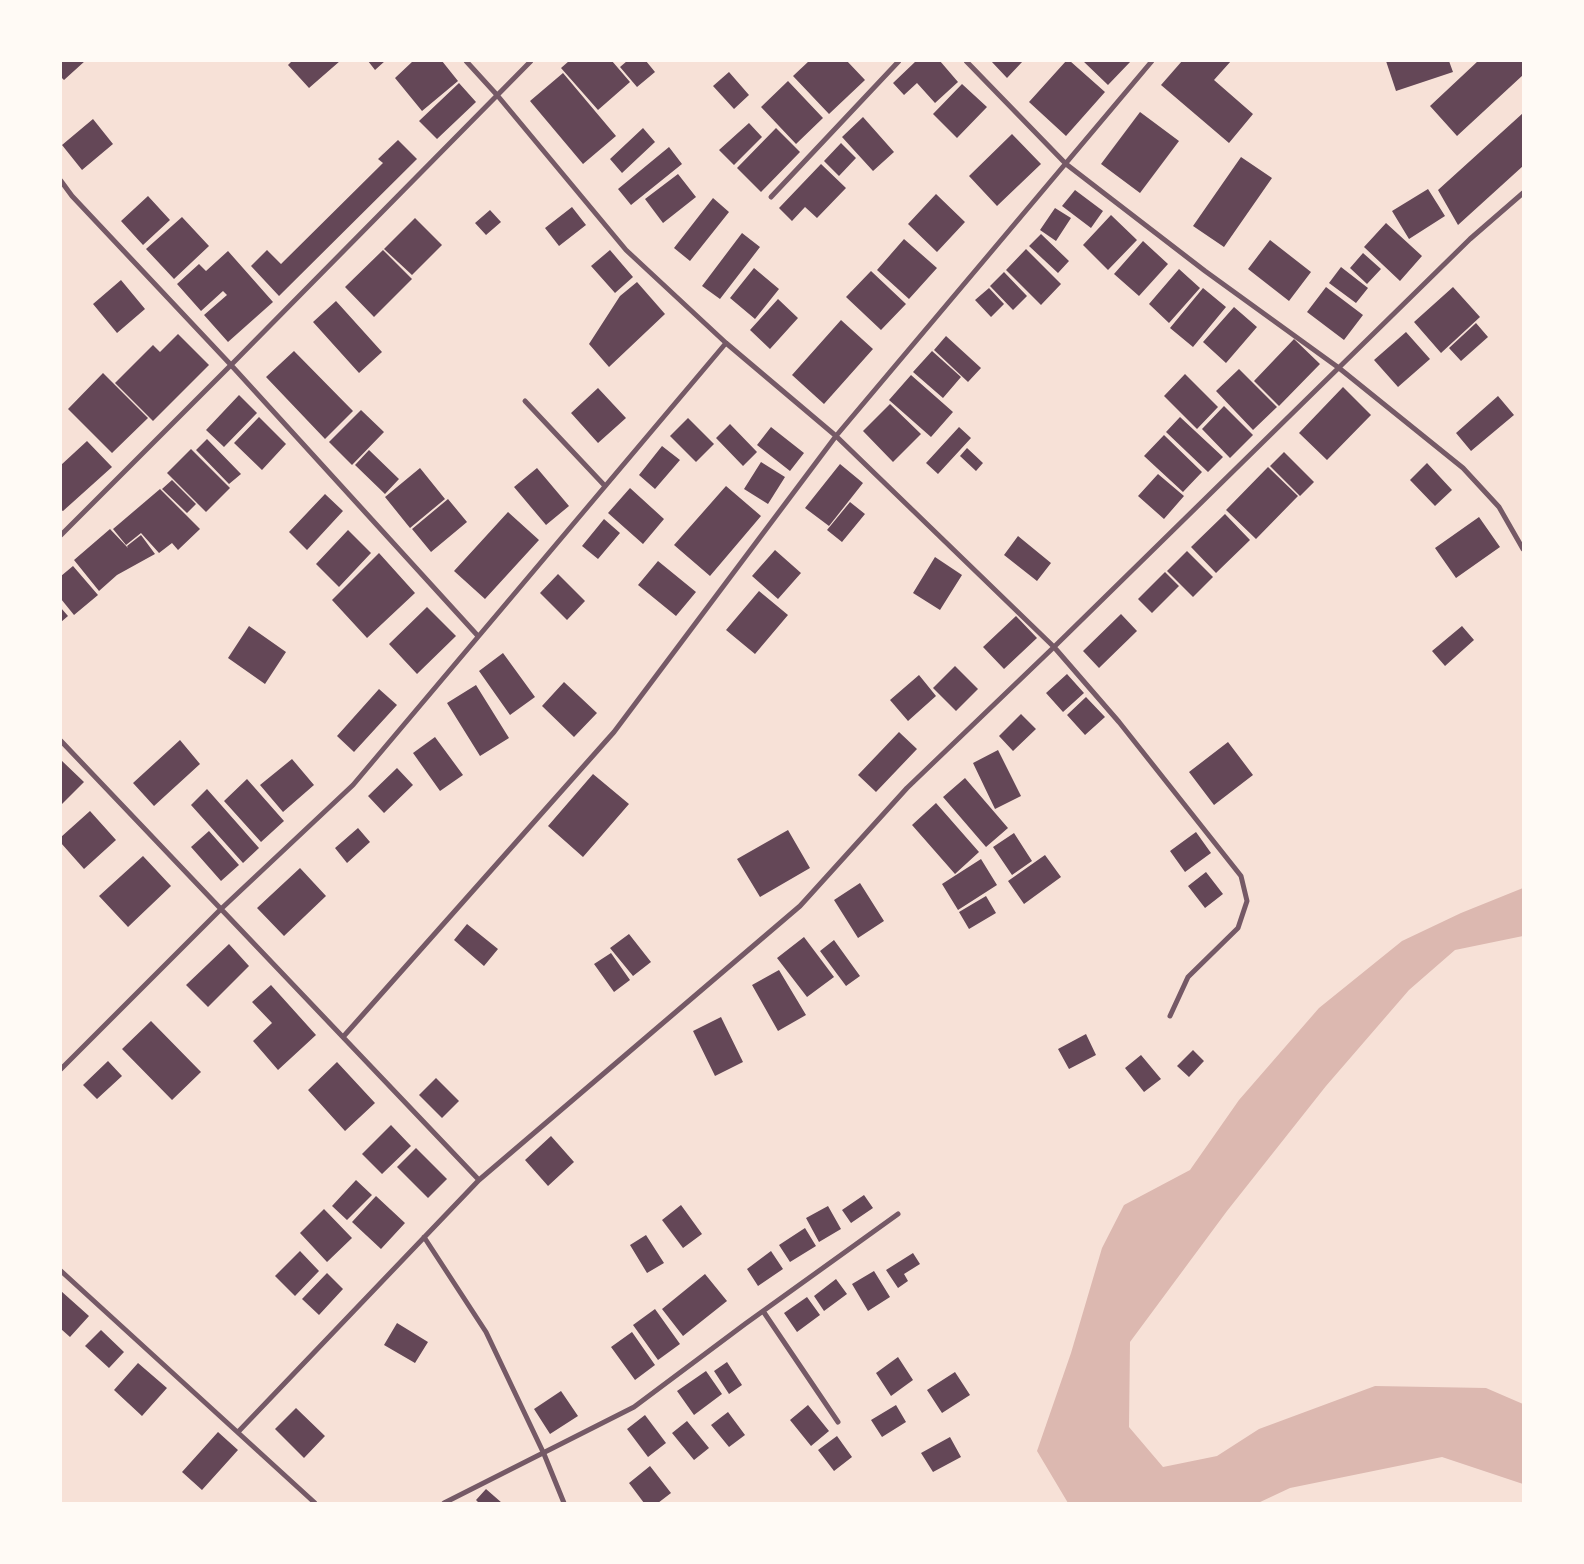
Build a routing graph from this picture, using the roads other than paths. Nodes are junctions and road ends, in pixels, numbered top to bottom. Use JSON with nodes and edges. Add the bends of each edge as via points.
{"nodes":[{"id":1,"x":466,"y":61,"type":"edge"},
{"id":2,"x":531,"y":61,"type":"edge"},
{"id":3,"x":899,"y":61,"type":"edge"},
{"id":4,"x":966,"y":61,"type":"edge"},
{"id":5,"x":1152,"y":61,"type":"edge"},
{"id":6,"x":497,"y":96,"type":"junction"},
{"id":7,"x":1066,"y":164,"type":"junction"},
{"id":8,"x":61,"y":181,"type":"edge"},
{"id":9,"x":1523,"y":192,"type":"edge"},
{"id":10,"x":771,"y":196,"type":"dead end"},
{"id":11,"x":726,"y":343,"type":"junction"},
{"id":12,"x":232,"y":366,"type":"junction"},
{"id":13,"x":1339,"y":368,"type":"junction"},
{"id":14,"x":525,"y":400,"type":"dead end"},
{"id":15,"x":836,"y":436,"type":"junction"},
{"id":16,"x":605,"y":486,"type":"junction"},
{"id":17,"x":61,"y":535,"type":"edge"},
{"id":18,"x":1523,"y":549,"type":"edge"},
{"id":19,"x":478,"y":636,"type":"junction"},
{"id":20,"x":1054,"y":647,"type":"junction"},
{"id":21,"x":61,"y":741,"type":"edge"},
{"id":22,"x":220,"y":909,"type":"junction"},
{"id":23,"x":1170,"y":1016,"type":"dead end"},
{"id":24,"x":343,"y":1037,"type":"junction"},
{"id":25,"x":61,"y":1069,"type":"edge"},
{"id":26,"x":479,"y":1180,"type":"junction"},
{"id":27,"x":898,"y":1214,"type":"dead end"},
{"id":28,"x":424,"y":1237,"type":"junction"},
{"id":29,"x":61,"y":1271,"type":"edge"},
{"id":30,"x":763,"y":1311,"type":"junction"},
{"id":31,"x":838,"y":1422,"type":"dead end"},
{"id":32,"x":238,"y":1432,"type":"junction"},
{"id":33,"x":544,"y":1454,"type":"junction"},
{"id":34,"x":315,"y":1503,"type":"edge"},
{"id":35,"x":444,"y":1503,"type":"edge"},
{"id":36,"x":564,"y":1503,"type":"edge"}],
"edges":[{"from":1,"to":6,"type":"street"},
{"from":2,"to":6,"type":"street"},
{"from":3,"to":10,"type":"street"},
{"from":4,"to":7,"type":"street"},
{"from":5,"to":7,"type":"street"},
{"from":6,"to":11,"type":"street","via":[[626,250]]},
{"from":6,"to":12,"type":"street"},
{"from":7,"to":13,"type":"street","via":[[1205,271]]},
{"from":7,"to":15,"type":"street"},
{"from":8,"to":12,"type":"street"},
{"from":9,"to":13,"type":"street","via":[[1470,239]]},
{"from":11,"to":15,"type":"street"},
{"from":11,"to":16,"type":"street"},
{"from":12,"to":17,"type":"street"},
{"from":12,"to":19,"type":"street"},
{"from":13,"to":18,"type":"street","via":[[1463,468],[1499,507]]},
{"from":13,"to":20,"type":"street"},
{"from":14,"to":16,"type":"street"},
{"from":15,"to":20,"type":"street"},
{"from":15,"to":24,"type":"street","via":[[614,732]]},
{"from":16,"to":19,"type":"street"},
{"from":19,"to":22,"type":"street","via":[[353,785]]},
{"from":20,"to":23,"type":"street","via":[[1119,722],[1241,876],[1247,900],[1238,928],[1188,977]]},
{"from":20,"to":26,"type":"street","via":[[907,788],[800,906]]},
{"from":21,"to":22,"type":"street"},
{"from":22,"to":24,"type":"street"},
{"from":22,"to":25,"type":"street"},
{"from":24,"to":26,"type":"street"},
{"from":26,"to":28,"type":"street"},
{"from":27,"to":30,"type":"street"},
{"from":28,"to":32,"type":"street"},
{"from":28,"to":33,"type":"street","via":[[486,1332]]},
{"from":29,"to":32,"type":"street"},
{"from":30,"to":31,"type":"street"},
{"from":30,"to":33,"type":"street","via":[[634,1407]]},
{"from":32,"to":34,"type":"street"},
{"from":33,"to":35,"type":"street"},
{"from":33,"to":36,"type":"street"}]}
